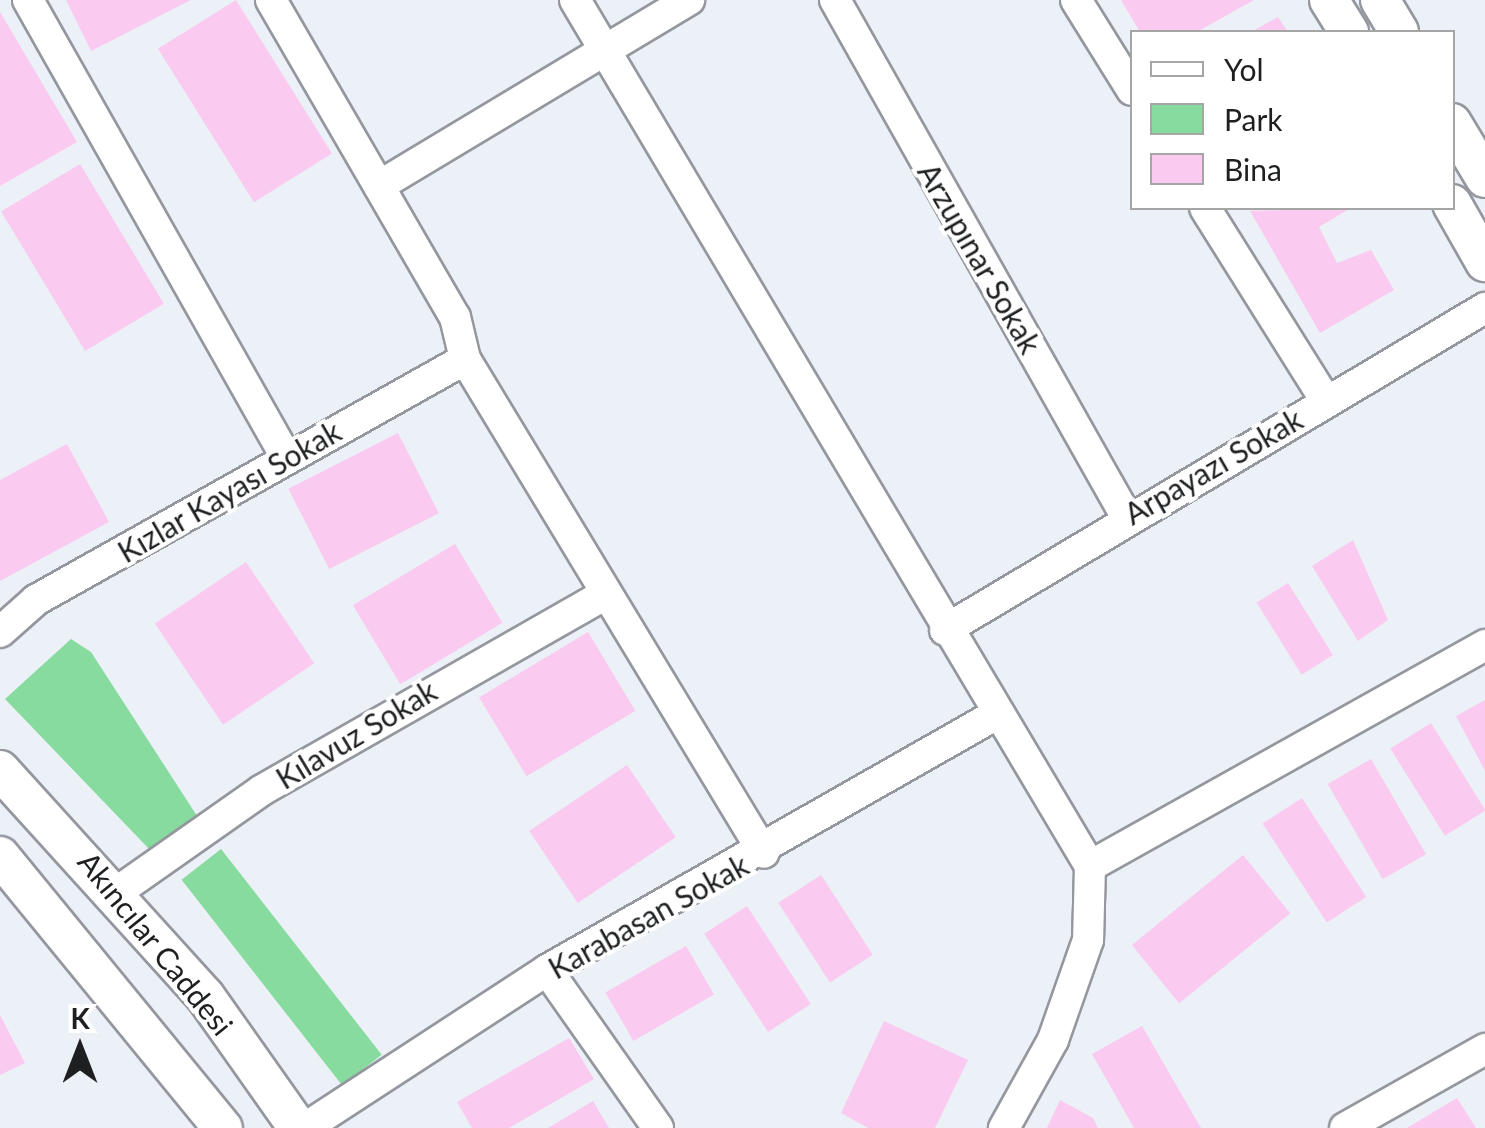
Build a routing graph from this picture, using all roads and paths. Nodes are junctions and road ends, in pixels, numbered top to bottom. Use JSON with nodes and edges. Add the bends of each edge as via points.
{"nodes":[{"id":1,"x":28,"y":0,"type":"edge"},
{"id":2,"x":272,"y":0,"type":"edge"},
{"id":3,"x":575,"y":0,"type":"edge"},
{"id":4,"x":689,"y":0,"type":"edge"},
{"id":5,"x":834,"y":0,"type":"edge"},
{"id":6,"x":1076,"y":0,"type":"edge"},
{"id":7,"x":1329,"y":0,"type":"edge"},
{"id":8,"x":1380,"y":0,"type":"edge"},
{"id":9,"x":1348,"y":30,"type":"edge"},
{"id":10,"x":1398,"y":30,"type":"edge"},
{"id":11,"x":603,"y":51,"type":"junction"},
{"id":12,"x":1130,"y":87,"type":"edge"},
{"id":13,"x":1455,"y":128,"type":"edge"},
{"id":14,"x":1485,"y":178,"type":"edge"},
{"id":15,"x":379,"y":186,"type":"junction"},
{"id":16,"x":1455,"y":209,"type":"edge"},
{"id":17,"x":1206,"y":210,"type":"edge"},
{"id":18,"x":1485,"y":262,"type":"edge"},
{"id":19,"x":1485,"y":308,"type":"edge"},
{"id":20,"x":465,"y":359,"type":"junction"},
{"id":21,"x":1326,"y":400,"type":"junction"},
{"id":22,"x":286,"y":457,"type":"junction"},
{"id":23,"x":1126,"y":516,"type":"junction"},
{"id":24,"x":606,"y":594,"type":"junction"},
{"id":25,"x":945,"y":630,"type":"junction"},
{"id":26,"x":0,"y":632,"type":"edge"},
{"id":27,"x":1485,"y":645,"type":"edge"},
{"id":28,"x":996,"y":714,"type":"junction"},
{"id":29,"x":0,"y":770,"type":"edge"},
{"id":30,"x":764,"y":853,"type":"junction"},
{"id":31,"x":0,"y":856,"type":"edge"},
{"id":32,"x":1090,"y":866,"type":"junction"},
{"id":33,"x":117,"y":892,"type":"junction"},
{"id":34,"x":547,"y":970,"type":"junction"},
{"id":35,"x":1480,"y":1063,"type":"edge"},
{"id":36,"x":224,"y":1128,"type":"edge"},
{"id":37,"x":302,"y":1128,"type":"edge"},
{"id":38,"x":658,"y":1128,"type":"edge"},
{"id":39,"x":1004,"y":1128,"type":"edge"},
{"id":40,"x":1345,"y":1128,"type":"edge"}],
"edges":[{"from":1,"to":22,"type":"street"},
{"from":2,"to":15,"type":"street"},
{"from":3,"to":11,"type":"street"},
{"from":4,"to":11,"type":"street"},
{"from":5,"to":23,"type":"street","name":"Arzupınar Sokak"},
{"from":6,"to":12,"type":"street"},
{"from":7,"to":9,"type":"main road"},
{"from":8,"to":10,"type":"main road"},
{"from":11,"to":15,"type":"street"},
{"from":11,"to":25,"type":"street"},
{"from":13,"to":14,"type":"main road"},
{"from":15,"to":20,"type":"street","via":[[454,317]]},
{"from":16,"to":18,"type":"main road"},
{"from":17,"to":21,"type":"street"},
{"from":19,"to":21,"type":"street","name":"Arpayazı Sokak"},
{"from":20,"to":22,"type":"street","name":"Kızlar Kayası Sokak"},
{"from":20,"to":24,"type":"street"},
{"from":21,"to":23,"type":"street","name":"Arpayazı Sokak"},
{"from":22,"to":26,"type":"street","name":"Kızlar Kayası Sokak","via":[[36,600]]},
{"from":23,"to":25,"type":"street","name":"Arpayazı Sokak"},
{"from":24,"to":30,"type":"street"},
{"from":24,"to":33,"type":"street","name":"Kılavuz Sokak","via":[[295,770]]},
{"from":25,"to":28,"type":"street"},
{"from":27,"to":32,"type":"street"},
{"from":28,"to":30,"type":"street","name":"Karabasan Sokak"},
{"from":28,"to":32,"type":"street"},
{"from":29,"to":33,"type":"main road","name":"Akıncılar Caddesi"},
{"from":30,"to":34,"type":"street","name":"Karabasan Sokak"},
{"from":31,"to":36,"type":"main road","name":"Akıncılar Caddesi"},
{"from":32,"to":39,"type":"street","via":[[1088,940],[1053,1040]]},
{"from":33,"to":37,"type":"main road","name":"Akıncılar Caddesi"},
{"from":34,"to":37,"type":"street","name":"Karabasan Sokak"},
{"from":34,"to":38,"type":"street"},
{"from":35,"to":40,"type":"street"}]}
